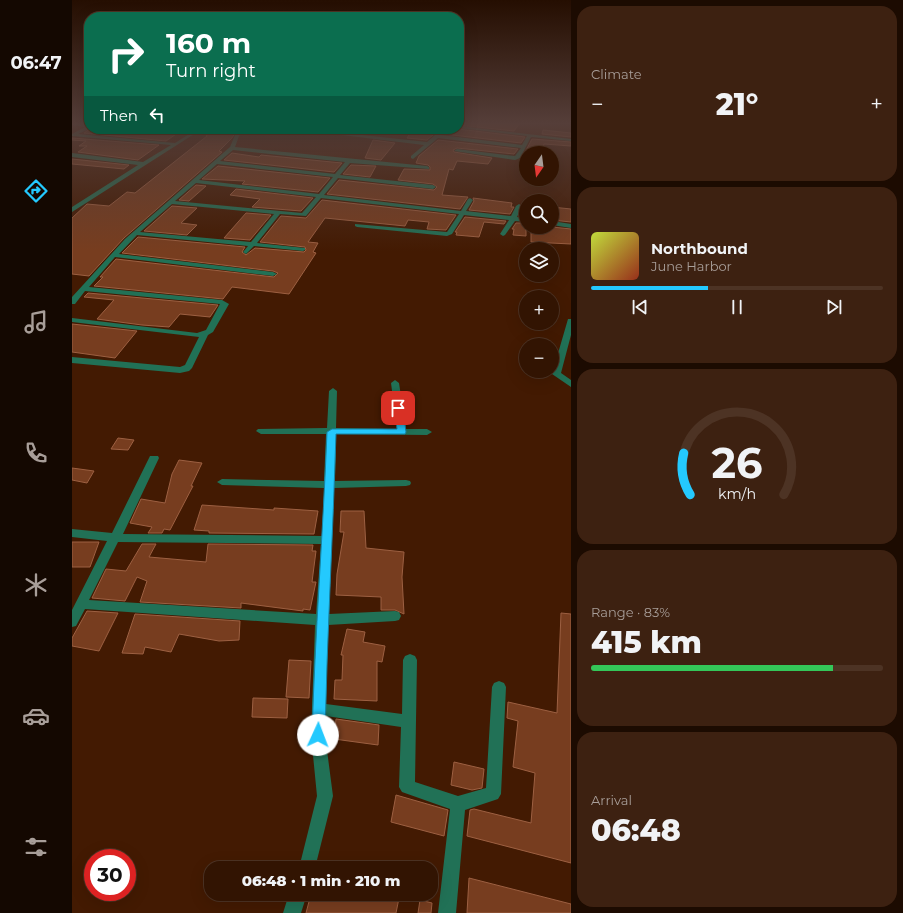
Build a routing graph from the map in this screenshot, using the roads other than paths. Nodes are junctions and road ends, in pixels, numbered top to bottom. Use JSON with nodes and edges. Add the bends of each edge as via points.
{"nodes":[{"id":1,"x":141,"y":166,"type":"edge"},
{"id":2,"x":211,"y":166,"type":"edge"},
{"id":3,"x":246,"y":166,"type":"edge"},
{"id":4,"x":345,"y":166,"type":"edge"},
{"id":5,"x":401,"y":166,"type":"edge"},
{"id":6,"x":428,"y":168,"type":"dead end"},
{"id":7,"x":337,"y":176,"type":"junction"},
{"id":8,"x":194,"y":181,"type":"junction"},
{"id":9,"x":433,"y":187,"type":"dead end"},
{"id":10,"x":320,"y":197,"type":"junction"},
{"id":11,"x":470,"y":200,"type":"dead end"},
{"id":12,"x":171,"y":202,"type":"junction"},
{"id":13,"x":519,"y":206,"type":"dead end"},
{"id":14,"x":72,"y":210,"type":"edge"},
{"id":15,"x":279,"y":212,"type":"junction"},
{"id":16,"x":461,"y":213,"type":"junction"},
{"id":17,"x":512,"y":218,"type":"junction"},
{"id":18,"x":519,"y":219,"type":"edge"},
{"id":19,"x":559,"y":224,"type":"edge"},
{"id":20,"x":357,"y":225,"type":"dead end"},
{"id":21,"x":571,"y":226,"type":"edge"},
{"id":22,"x":136,"y":233,"type":"junction"},
{"id":23,"x":503,"y":234,"type":"dead end"},
{"id":24,"x":252,"y":244,"type":"junction"},
{"id":25,"x":304,"y":250,"type":"dead end"},
{"id":26,"x":246,"y":252,"type":"dead end"},
{"id":27,"x":114,"y":255,"type":"junction"},
{"id":28,"x":273,"y":274,"type":"dead end"},
{"id":29,"x":83,"y":289,"type":"junction"},
{"id":30,"x":72,"y":302,"type":"edge"},
{"id":31,"x":72,"y":320,"type":"edge"},
{"id":32,"x":571,"y":321,"type":"edge"},
{"id":33,"x":205,"y":334,"type":"junction"},
{"id":34,"x":72,"y":360,"type":"edge"},
{"id":35,"x":395,"y":383,"type":"dead end"},
{"id":36,"x":571,"y":384,"type":"edge"},
{"id":37,"x":333,"y":390,"type":"dead end"},
{"id":38,"x":261,"y":431,"type":"dead end"},
{"id":39,"x":332,"y":432,"type":"junction"},
{"id":40,"x":402,"y":432,"type":"junction"},
{"id":41,"x":427,"y":432,"type":"dead end"},
{"id":42,"x":154,"y":458,"type":"dead end"},
{"id":43,"x":222,"y":482,"type":"dead end"},
{"id":44,"x":406,"y":483,"type":"dead end"},
{"id":45,"x":330,"y":485,"type":"junction"},
{"id":46,"x":72,"y":533,"type":"edge"},
{"id":47,"x":115,"y":538,"type":"junction"},
{"id":48,"x":327,"y":540,"type":"junction"},
{"id":49,"x":81,"y":604,"type":"junction"},
{"id":50,"x":395,"y":616,"type":"dead end"},
{"id":51,"x":322,"y":620,"type":"junction"},
{"id":52,"x":72,"y":622,"type":"edge"},
{"id":53,"x":410,"y":660,"type":"dead end"},
{"id":54,"x":499,"y":687,"type":"dead end"},
{"id":55,"x":319,"y":709,"type":"junction"},
{"id":56,"x":408,"y":721,"type":"junction"},
{"id":57,"x":458,"y":804,"type":"junction"},
{"id":58,"x":309,"y":861,"type":"edge"},
{"id":59,"x":296,"y":901,"type":"edge"},
{"id":60,"x":292,"y":913,"type":"edge"},
{"id":61,"x":447,"y":913,"type":"edge"}],
"edges":[{"from":1,"to":14,"type":"street"},
{"from":2,"to":8,"type":"street"},
{"from":3,"to":7,"type":"street"},
{"from":4,"to":7,"type":"street"},
{"from":5,"to":6,"type":"street"},
{"from":7,"to":9,"type":"street"},
{"from":7,"to":10,"type":"street"},
{"from":8,"to":10,"type":"street"},
{"from":8,"to":12,"type":"street"},
{"from":10,"to":15,"type":"street","via":[[304,215]]},
{"from":10,"to":16,"type":"street"},
{"from":11,"to":16,"type":"street"},
{"from":12,"to":15,"type":"street"},
{"from":12,"to":22,"type":"street"},
{"from":13,"to":17,"type":"street"},
{"from":15,"to":24,"type":"street"},
{"from":16,"to":17,"type":"street"},
{"from":16,"to":20,"type":"street","via":[[447,234]]},
{"from":17,"to":18,"type":"street"},
{"from":17,"to":23,"type":"street"},
{"from":19,"to":21,"type":"street"},
{"from":22,"to":24,"type":"street"},
{"from":22,"to":27,"type":"street"},
{"from":24,"to":25,"type":"street"},
{"from":24,"to":26,"type":"street"},
{"from":27,"to":28,"type":"street"},
{"from":27,"to":29,"type":"street"},
{"from":29,"to":30,"type":"street"},
{"from":29,"to":33,"type":"street","via":[[222,302],[225,304],[209,332]]},
{"from":31,"to":33,"type":"street"},
{"from":32,"to":36,"type":"street","via":[[556,374]]},
{"from":33,"to":34,"type":"street","via":[[189,366],[180,370]]},
{"from":35,"to":40,"type":"street"},
{"from":37,"to":39,"type":"street"},
{"from":38,"to":39,"type":"street"},
{"from":39,"to":40,"type":"street"},
{"from":39,"to":45,"type":"street"},
{"from":40,"to":41,"type":"street"},
{"from":42,"to":47,"type":"street"},
{"from":43,"to":45,"type":"street"},
{"from":44,"to":45,"type":"street"},
{"from":45,"to":48,"type":"street"},
{"from":46,"to":47,"type":"street"},
{"from":47,"to":48,"type":"street"},
{"from":47,"to":49,"type":"street"},
{"from":48,"to":51,"type":"street"},
{"from":49,"to":51,"type":"street"},
{"from":49,"to":52,"type":"street"},
{"from":50,"to":51,"type":"street"},
{"from":51,"to":55,"type":"street"},
{"from":53,"to":56,"type":"street"},
{"from":54,"to":57,"type":"street","via":[[493,794]]},
{"from":55,"to":56,"type":"street"},
{"from":55,"to":58,"type":"street","via":[[318,735],[325,796]]},
{"from":56,"to":57,"type":"street","via":[[407,786]]},
{"from":57,"to":61,"type":"street"},
{"from":59,"to":60,"type":"street"}]}
